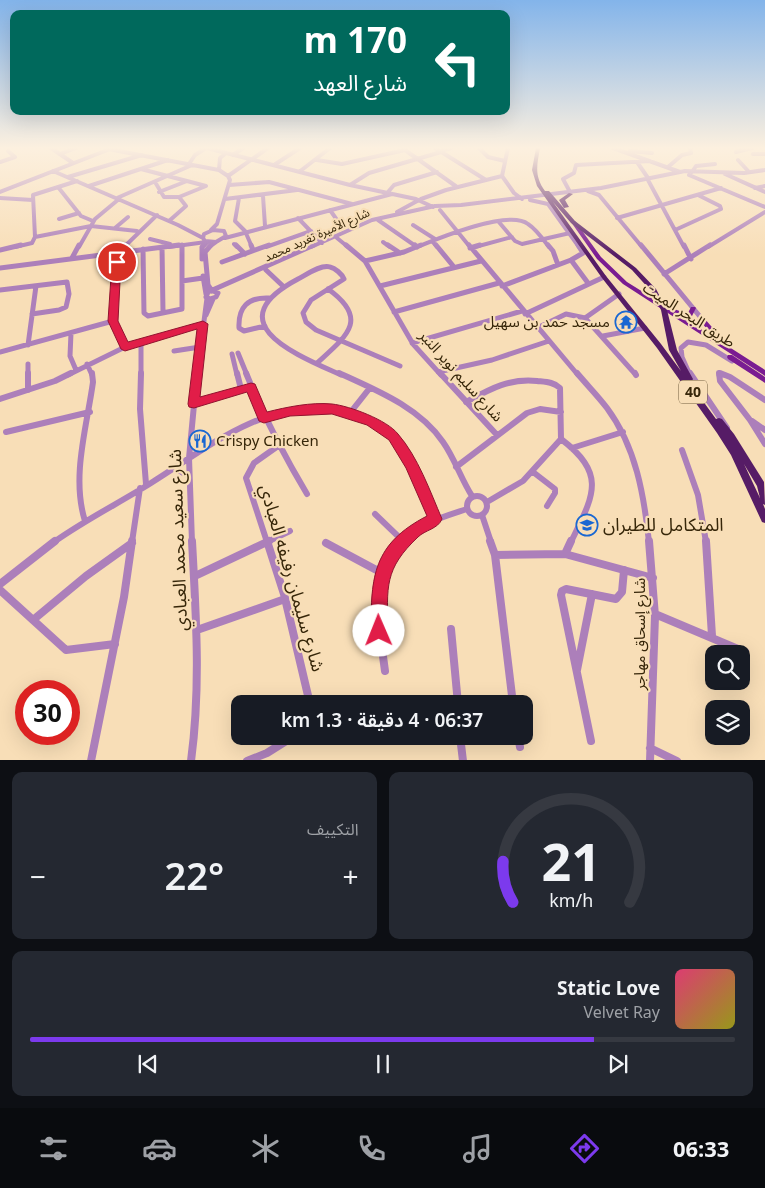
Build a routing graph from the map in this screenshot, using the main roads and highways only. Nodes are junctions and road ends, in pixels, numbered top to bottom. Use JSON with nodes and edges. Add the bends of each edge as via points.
{"nodes":[{"id":1,"x":539,"y":183,"type":"edge"},
{"id":2,"x":543,"y":183,"type":"edge"},
{"id":3,"x":570,"y":193,"type":"road end"},
{"id":4,"x":573,"y":222,"type":"junction"},
{"id":5,"x":588,"y":253,"type":"junction"},
{"id":6,"x":620,"y":258,"type":"junction"},
{"id":7,"x":620,"y":278,"type":"junction"},
{"id":8,"x":693,"y":308,"type":"road end"},
{"id":9,"x":702,"y":319,"type":"road end"},
{"id":10,"x":677,"y":322,"type":"junction"},
{"id":11,"x":686,"y":323,"type":"junction"},
{"id":12,"x":732,"y":353,"type":"junction"},
{"id":13,"x":765,"y":373,"type":"edge"},
{"id":14,"x":765,"y":381,"type":"edge"},
{"id":15,"x":763,"y":487,"type":"edge"},
{"id":16,"x":765,"y":501,"type":"edge"},
{"id":17,"x":765,"y":519,"type":"edge"}],
"edges":[{"from":1,"to":5,"type":"highway","number":"40"},
{"from":2,"to":4,"type":"highway","number":"40"},
{"from":3,"to":6,"type":"highway","via":[[562,201],[574,218]]},
{"from":4,"to":6,"type":"highway","number":"40"},
{"from":4,"to":7,"type":"main road"},
{"from":5,"to":10,"type":"main road","name":"طريق البحر الميت","via":[[624,287]]},
{"from":5,"to":17,"type":"highway","number":"40","via":[[692,390],[734,453]]},
{"from":6,"to":15,"type":"highway","number":"40","via":[[647,282],[659,299],[673,350],[681,366]]},
{"from":7,"to":8,"type":"main road","via":[[678,313],[690,315]]},
{"from":7,"to":11,"type":"main road"},
{"from":9,"to":12,"type":"main road"},
{"from":10,"to":11,"type":"main road"},
{"from":10,"to":14,"type":"main road","name":"طريق البحر الميت"},
{"from":11,"to":12,"type":"main road"},
{"from":12,"to":13,"type":"main road"},
{"from":15,"to":16,"type":"highway","number":"40"}]}
